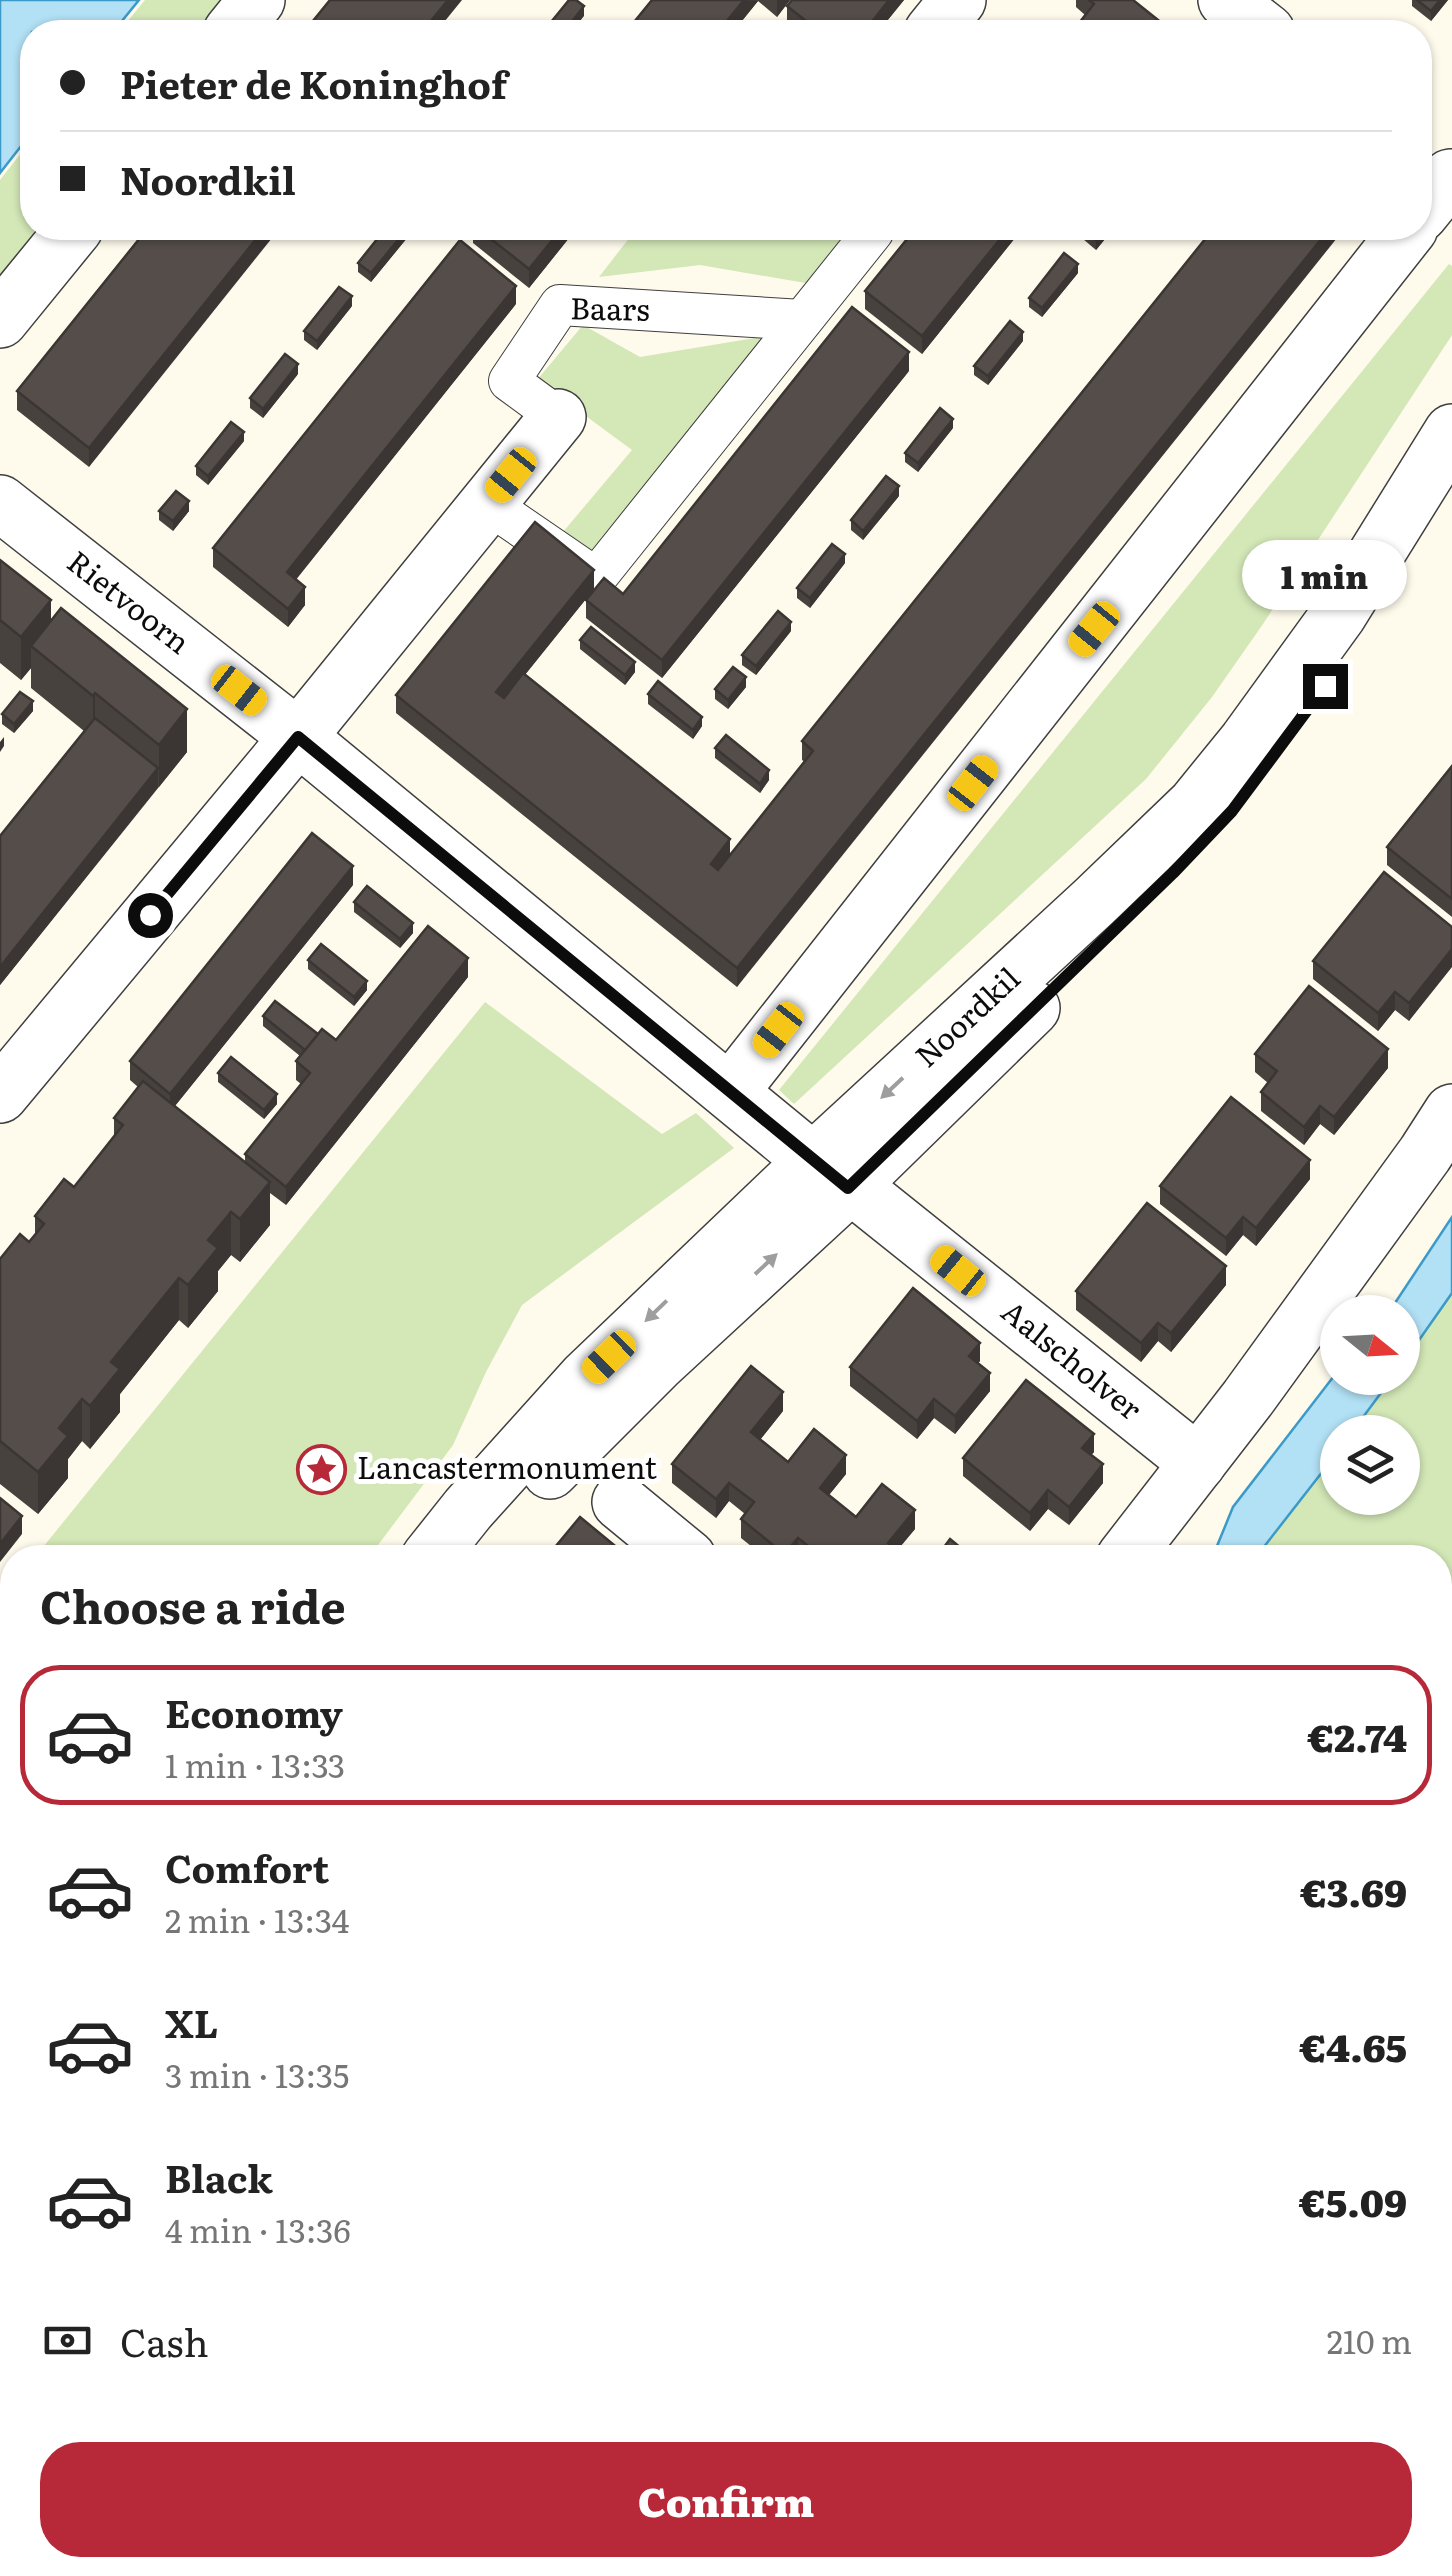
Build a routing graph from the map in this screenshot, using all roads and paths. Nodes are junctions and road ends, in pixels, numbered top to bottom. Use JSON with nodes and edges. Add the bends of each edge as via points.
{"nodes":[{"id":1,"x":258,"y":0,"type":"edge"},
{"id":2,"x":958,"y":0,"type":"edge"},
{"id":3,"x":1226,"y":0,"type":"edge"},
{"id":4,"x":241,"y":20,"type":"edge"},
{"id":5,"x":942,"y":20,"type":"edge"},
{"id":6,"x":1252,"y":20,"type":"edge"},
{"id":7,"x":65,"y":240,"type":"edge"},
{"id":8,"x":867,"y":240,"type":"edge"},
{"id":9,"x":1401,"y":240,"type":"edge"},
{"id":10,"x":0,"y":320,"type":"edge"},
{"id":11,"x":802,"y":320,"type":"junction"},
{"id":12,"x":558,"y":416,"type":"joint"},
{"id":13,"x":1452,"y":432,"type":"edge"},
{"id":14,"x":1452,"y":492,"type":"edge"},
{"id":15,"x":0,"y":502,"type":"edge"},
{"id":16,"x":488,"y":504,"type":"junction"},
{"id":17,"x":298,"y":737,"type":"junction"},
{"id":18,"x":730,"y":1092,"type":"junction"},
{"id":19,"x":0,"y":1095,"type":"edge"},
{"id":20,"x":1452,"y":1112,"type":"edge"},
{"id":21,"x":830,"y":1174,"type":"junction"},
{"id":22,"x":1198,"y":1463,"type":"junction"},
{"id":23,"x":620,"y":1502,"type":"dead end"},
{"id":24,"x":439,"y":1545,"type":"edge"},
{"id":25,"x":488,"y":1545,"type":"edge"},
{"id":26,"x":672,"y":1545,"type":"edge"},
{"id":27,"x":1134,"y":1545,"type":"edge"}],
"edges":[{"from":1,"to":4,"type":"street"},
{"from":2,"to":5,"type":"street"},
{"from":3,"to":6,"type":"street"},
{"from":7,"to":10,"type":"street"},
{"from":8,"to":11,"type":"street"},
{"from":9,"to":18,"type":"street"},
{"from":11,"to":12,"type":"street","name":"Baars","via":[[560,305],[509,381]]},
{"from":11,"to":16,"type":"street","via":[[596,578]]},
{"from":12,"to":16,"type":"street","name":"Baars"},
{"from":13,"to":21,"type":"street","name":"Noordkil","one_way":true,"via":[[1338,614],[1195,805]]},
{"from":14,"to":21,"type":"street","name":"Noordkil","via":[[1344,660],[1232,811],[1173,873]]},
{"from":15,"to":17,"type":"street","name":"Rietvoorn"},
{"from":16,"to":17,"type":"street","name":"Baars"},
{"from":17,"to":18,"type":"street","name":"Rietvoorn"},
{"from":17,"to":19,"type":"street","name":"Baars"},
{"from":18,"to":21,"type":"street","name":"Rietvoorn"},
{"from":20,"to":22,"type":"street"},
{"from":21,"to":22,"type":"street","name":"Aalscholver"},
{"from":21,"to":24,"type":"street","name":"Noordkil","one_way":true,"via":[[586,1378]]},
{"from":25,"to":21,"type":"street","name":"Noordkil","one_way":true},
{"from":22,"to":27,"type":"street"},
{"from":23,"to":26,"type":"street"}]}
